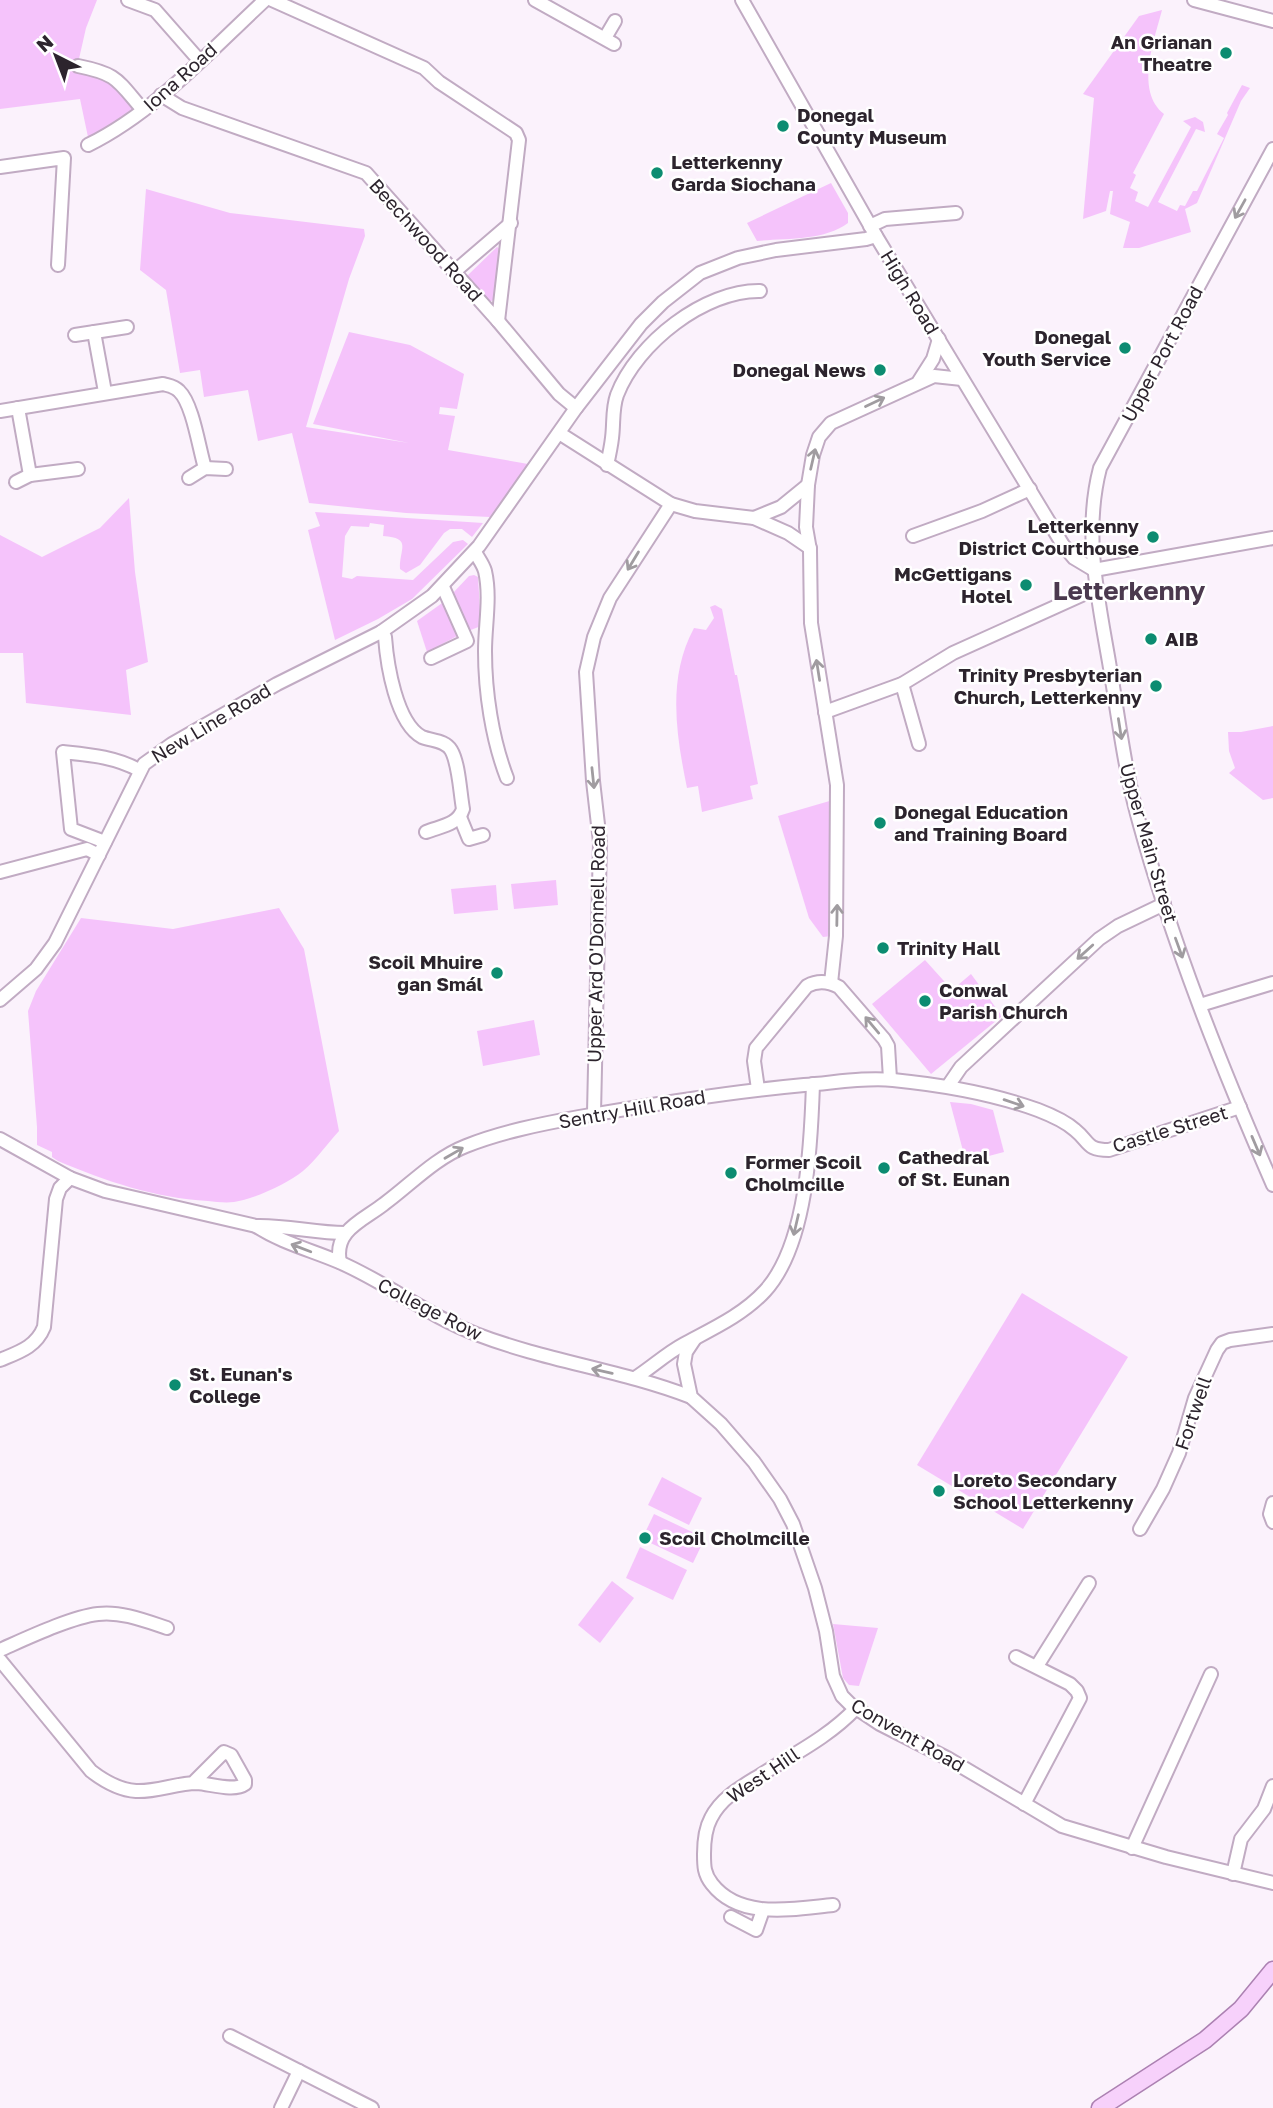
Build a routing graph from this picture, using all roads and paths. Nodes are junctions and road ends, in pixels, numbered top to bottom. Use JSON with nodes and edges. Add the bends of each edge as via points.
{"nodes":[{"id":1,"x":128,"y":0,"type":"edge"},
{"id":2,"x":265,"y":0,"type":"edge"},
{"id":3,"x":272,"y":0,"type":"edge"},
{"id":4,"x":535,"y":0,"type":"edge"},
{"id":5,"x":742,"y":0,"type":"edge"},
{"id":6,"x":1194,"y":0,"type":"edge"},
{"id":7,"x":615,"y":21,"type":"dead end"},
{"id":8,"x":1273,"y":21,"type":"edge"},
{"id":9,"x":200,"y":60,"type":"junction"},
{"id":10,"x":78,"y":66,"type":"dead end"},
{"id":11,"x":161,"y":95,"type":"junction"},
{"id":12,"x":144,"y":110,"type":"junction"},
{"id":13,"x":89,"y":145,"type":"dead end"},
{"id":14,"x":1273,"y":149,"type":"edge"},
{"id":15,"x":0,"y":167,"type":"edge"},
{"id":16,"x":956,"y":213,"type":"dead end"},
{"id":17,"x":510,"y":223,"type":"junction"},
{"id":18,"x":873,"y":231,"type":"junction"},
{"id":19,"x":58,"y":265,"type":"dead end"},
{"id":20,"x":454,"y":272,"type":"junction"},
{"id":21,"x":760,"y":291,"type":"dead end"},
{"id":22,"x":498,"y":321,"type":"junction"},
{"id":23,"x":127,"y":327,"type":"dead end"},
{"id":24,"x":94,"y":332,"type":"junction"},
{"id":25,"x":75,"y":335,"type":"dead end"},
{"id":26,"x":939,"y":340,"type":"junction"},
{"id":27,"x":962,"y":379,"type":"junction"},
{"id":28,"x":919,"y":381,"type":"junction"},
{"id":29,"x":105,"y":392,"type":"junction"},
{"id":30,"x":18,"y":408,"type":"junction"},
{"id":31,"x":576,"y":408,"type":"junction"},
{"id":32,"x":0,"y":411,"type":"edge"},
{"id":33,"x":559,"y":433,"type":"junction"},
{"id":34,"x":607,"y":464,"type":"junction"},
{"id":35,"x":205,"y":468,"type":"junction"},
{"id":36,"x":78,"y":469,"type":"dead end"},
{"id":37,"x":226,"y":469,"type":"dead end"},
{"id":38,"x":30,"y":475,"type":"junction"},
{"id":39,"x":188,"y":478,"type":"dead end"},
{"id":40,"x":16,"y":482,"type":"dead end"},
{"id":41,"x":808,"y":485,"type":"junction"},
{"id":42,"x":1030,"y":489,"type":"junction"},
{"id":43,"x":671,"y":504,"type":"junction"},
{"id":44,"x":754,"y":518,"type":"junction"},
{"id":45,"x":912,"y":536,"type":"dead end"},
{"id":46,"x":1273,"y":538,"type":"edge"},
{"id":47,"x":810,"y":548,"type":"junction"},
{"id":48,"x":475,"y":552,"type":"junction"},
{"id":49,"x":1094,"y":570,"type":"junction"},
{"id":50,"x":443,"y":587,"type":"junction"},
{"id":51,"x":1095,"y":589,"type":"junction"},
{"id":52,"x":381,"y":632,"type":"junction"},
{"id":53,"x":431,"y":657,"type":"dead end"},
{"id":54,"x":902,"y":684,"type":"junction"},
{"id":55,"x":825,"y":712,"type":"junction"},
{"id":56,"x":919,"y":744,"type":"dead end"},
{"id":57,"x":139,"y":771,"type":"junction"},
{"id":58,"x":507,"y":778,"type":"dead end"},
{"id":59,"x":460,"y":817,"type":"junction"},
{"id":60,"x":426,"y":832,"type":"dead end"},
{"id":61,"x":484,"y":835,"type":"dead end"},
{"id":62,"x":105,"y":842,"type":"junction"},
{"id":63,"x":99,"y":855,"type":"junction"},
{"id":64,"x":0,"y":872,"type":"edge"},
{"id":65,"x":1164,"y":904,"type":"junction"},
{"id":66,"x":831,"y":983,"type":"junction"},
{"id":67,"x":1273,"y":983,"type":"edge"},
{"id":68,"x":0,"y":1000,"type":"edge"},
{"id":69,"x":1200,"y":1005,"type":"junction"},
{"id":70,"x":890,"y":1079,"type":"junction"},
{"id":71,"x":813,"y":1084,"type":"junction"},
{"id":72,"x":948,"y":1086,"type":"junction"},
{"id":73,"x":758,"y":1089,"type":"junction"},
{"id":74,"x":1240,"y":1107,"type":"junction"},
{"id":75,"x":594,"y":1113,"type":"junction"},
{"id":76,"x":0,"y":1139,"type":"edge"},
{"id":77,"x":70,"y":1178,"type":"junction"},
{"id":78,"x":1273,"y":1185,"type":"edge"},
{"id":79,"x":256,"y":1226,"type":"junction"},
{"id":80,"x":345,"y":1233,"type":"junction"},
{"id":81,"x":340,"y":1262,"type":"junction"},
{"id":82,"x":1273,"y":1334,"type":"edge"},
{"id":83,"x":694,"y":1340,"type":"junction"},
{"id":84,"x":0,"y":1360,"type":"edge"},
{"id":85,"x":635,"y":1378,"type":"junction"},
{"id":86,"x":691,"y":1397,"type":"junction"},
{"id":87,"x":1273,"y":1503,"type":"edge"},
{"id":88,"x":1273,"y":1522,"type":"edge"},
{"id":89,"x":1140,"y":1529,"type":"dead end"},
{"id":90,"x":1089,"y":1583,"type":"dead end"},
{"id":91,"x":167,"y":1628,"type":"dead end"},
{"id":92,"x":0,"y":1650,"type":"edge"},
{"id":93,"x":1016,"y":1657,"type":"dead end"},
{"id":94,"x":0,"y":1660,"type":"edge"},
{"id":95,"x":1037,"y":1666,"type":"junction"},
{"id":96,"x":1210,"y":1674,"type":"dead end"},
{"id":97,"x":856,"y":1708,"type":"junction"},
{"id":98,"x":192,"y":1783,"type":"dead end"},
{"id":99,"x":1273,"y":1786,"type":"edge"},
{"id":100,"x":1024,"y":1804,"type":"junction"},
{"id":101,"x":1132,"y":1848,"type":"junction"},
{"id":102,"x":1233,"y":1874,"type":"junction"},
{"id":103,"x":1273,"y":1883,"type":"edge"},
{"id":104,"x":833,"y":1905,"type":"dead end"},
{"id":105,"x":763,"y":1910,"type":"junction"},
{"id":106,"x":731,"y":1917,"type":"dead end"},
{"id":107,"x":1273,"y":1970,"type":"edge"},
{"id":108,"x":230,"y":2036,"type":"dead end"},
{"id":109,"x":299,"y":2071,"type":"junction"},
{"id":110,"x":281,"y":2108,"type":"edge"},
{"id":111,"x":372,"y":2108,"type":"edge"},
{"id":112,"x":1100,"y":2108,"type":"edge"}],
"edges":[{"from":1,"to":9,"type":"street","via":[[155,10]]},
{"from":2,"to":9,"type":"street","name":"Iona Road"},
{"from":3,"to":17,"type":"street","via":[[424,68],[516,133]]},
{"from":4,"to":7,"type":"street","via":[[610,41]]},
{"from":5,"to":18,"type":"street","name":"High Road"},
{"from":6,"to":8,"type":"street"},
{"from":9,"to":11,"type":"street","name":"Iona Road"},
{"from":10,"to":12,"type":"street","via":[[116,78]]},
{"from":11,"to":12,"type":"street","name":"Iona Road"},
{"from":11,"to":20,"type":"street","name":"Beechwood Road","via":[[182,108],[366,173]]},
{"from":12,"to":13,"type":"street","name":"Iona Road"},
{"from":14,"to":49,"type":"street","name":"Upper Port Road","one_way":true,"via":[[1100,468],[1093,508]]},
{"from":15,"to":19,"type":"street","via":[[64,158]]},
{"from":16,"to":18,"type":"street","name":"New Line Road","via":[[885,219]]},
{"from":17,"to":20,"type":"street"},
{"from":17,"to":22,"type":"street"},
{"from":18,"to":26,"type":"street","name":"High Road"},
{"from":18,"to":31,"type":"street","name":"New Line Road","via":[[866,239],[775,250],[700,273],[641,324]]},
{"from":20,"to":22,"type":"street","name":"Beechwood Road"},
{"from":21,"to":34,"type":"street","via":[[728,294],[694,309],[638,360],[617,394]]},
{"from":22,"to":31,"type":"street","name":"Beechwood Road"},
{"from":23,"to":24,"type":"street"},
{"from":24,"to":25,"type":"street"},
{"from":24,"to":29,"type":"street"},
{"from":26,"to":27,"type":"street","name":"High Road"},
{"from":26,"to":28,"type":"street"},
{"from":27,"to":28,"type":"street","via":[[934,376]]},
{"from":27,"to":42,"type":"street","name":"High Road"},
{"from":41,"to":28,"type":"street","one_way":true,"via":[[819,437],[831,423]]},
{"from":29,"to":30,"type":"street"},
{"from":29,"to":35,"type":"street","via":[[163,384],[174,387],[187,403]]},
{"from":30,"to":32,"type":"street"},
{"from":30,"to":38,"type":"street"},
{"from":31,"to":33,"type":"street","name":"New Line Road"},
{"from":33,"to":34,"type":"street"},
{"from":33,"to":48,"type":"street","name":"New Line Road"},
{"from":34,"to":43,"type":"street"},
{"from":35,"to":37,"type":"street"},
{"from":35,"to":39,"type":"street"},
{"from":36,"to":38,"type":"street"},
{"from":38,"to":40,"type":"street"},
{"from":41,"to":44,"type":"street","via":[[781,507]]},
{"from":41,"to":47,"type":"street"},
{"from":42,"to":45,"type":"street"},
{"from":42,"to":49,"type":"street","name":"High Road","via":[[1066,549]]},
{"from":43,"to":44,"type":"street"},
{"from":43,"to":75,"type":"street","name":"Upper Ard O'Donnell Road","one_way":true,"via":[[610,598],[586,672],[600,842]]},
{"from":44,"to":47,"type":"street"},
{"from":46,"to":49,"type":"street"},
{"from":55,"to":47,"type":"street","one_way":true,"via":[[811,623]]},
{"from":48,"to":50,"type":"street","name":"New Line Road"},
{"from":48,"to":58,"type":"street","via":[[485,569],[488,694],[498,757]]},
{"from":49,"to":51,"type":"street","name":"Upper Main Street"},
{"from":50,"to":52,"type":"street","name":"New Line Road"},
{"from":50,"to":53,"type":"street","via":[[467,641]]},
{"from":51,"to":54,"type":"street","via":[[934,663]]},
{"from":51,"to":65,"type":"street","name":"Upper Main Street","one_way":true,"via":[[1128,778]]},
{"from":52,"to":57,"type":"street","name":"New Line Road","via":[[172,744]]},
{"from":52,"to":59,"type":"street","via":[[393,685],[408,722],[421,736],[442,743],[453,753],[463,809]]},
{"from":54,"to":55,"type":"street"},
{"from":54,"to":56,"type":"street"},
{"from":66,"to":55,"type":"street","one_way":true,"via":[[836,936],[837,785]]},
{"from":57,"to":62,"type":"street","name":"New Line Road"},
{"from":57,"to":62,"type":"street","via":[[96,755],[63,752],[71,829]]},
{"from":59,"to":60,"type":"street"},
{"from":59,"to":61,"type":"street","via":[[469,839]]},
{"from":62,"to":63,"type":"street","name":"New Line Road"},
{"from":63,"to":64,"type":"street","via":[[88,849]]},
{"from":63,"to":68,"type":"street","name":"New Line Road","via":[[46,957]]},
{"from":65,"to":69,"type":"street","name":"Upper Main Street","one_way":true},
{"from":65,"to":72,"type":"street","one_way":true,"via":[[1099,939],[961,1067]]},
{"from":70,"to":66,"type":"street","one_way":true,"via":[[884,1039]]},
{"from":66,"to":73,"type":"street","via":[[807,986],[756,1048]]},
{"from":67,"to":69,"type":"street"},
{"from":69,"to":74,"type":"street","name":"Upper Main Street"},
{"from":70,"to":71,"type":"street","name":"Sentry Hill Road"},
{"from":70,"to":72,"type":"street","name":"Sentry Hill Road"},
{"from":71,"to":73,"type":"street","name":"Sentry Hill Road"},
{"from":71,"to":83,"type":"street","one_way":true,"via":[[807,1176],[792,1243],[779,1273],[747,1307]]},
{"from":72,"to":74,"type":"street","name":"Castle Street","one_way":true,"via":[[1038,1110],[1067,1124],[1096,1150],[1109,1150]]},
{"from":73,"to":75,"type":"street","name":"Sentry Hill Road"},
{"from":74,"to":78,"type":"street","name":"Upper Main Street","one_way":true},
{"from":80,"to":75,"type":"street","name":"Sentry Hill Road","one_way":true,"via":[[463,1147]]},
{"from":76,"to":77,"type":"street","name":"College Row"},
{"from":77,"to":79,"type":"street","name":"College Row","via":[[105,1192]]},
{"from":77,"to":84,"type":"street","via":[[56,1199],[42,1332],[31,1346]]},
{"from":79,"to":80,"type":"street","name":"College Row"},
{"from":81,"to":79,"type":"street","name":"College Row","one_way":true},
{"from":80,"to":81,"type":"street"},
{"from":85,"to":81,"type":"street","name":"College Row","one_way":true,"via":[[558,1361],[475,1334]]},
{"from":82,"to":89,"type":"street","name":"Fortwell","via":[[1230,1340],[1217,1350],[1195,1398],[1179,1454]]},
{"from":83,"to":85,"type":"street"},
{"from":83,"to":86,"type":"street","via":[[684,1364]]},
{"from":85,"to":86,"type":"street","name":"College Row"},
{"from":86,"to":97,"type":"street","name":"Convent Road","via":[[721,1424],[780,1499],[815,1588],[832,1676],[842,1696]]},
{"from":87,"to":88,"type":"street"},
{"from":90,"to":95,"type":"street"},
{"from":91,"to":92,"type":"street","via":[[98,1614]]},
{"from":93,"to":95,"type":"street"},
{"from":94,"to":98,"type":"street","via":[[100,1778],[135,1791]]},
{"from":95,"to":100,"type":"street","via":[[1072,1686],[1080,1698]]},
{"from":96,"to":101,"type":"street"},
{"from":97,"to":100,"type":"street","name":"Convent Road"},
{"from":97,"to":105,"type":"street","name":"West Hill","via":[[833,1729],[729,1796],[711,1818],[704,1837],[707,1878],[734,1902]]},
{"from":99,"to":102,"type":"street","via":[[1264,1809],[1241,1839]]},
{"from":100,"to":101,"type":"street","name":"Convent Road","via":[[1062,1826]]},
{"from":101,"to":102,"type":"street","name":"Convent Road"},
{"from":102,"to":103,"type":"street","name":"Convent Road"},
{"from":104,"to":105,"type":"street","name":"West Hill"},
{"from":105,"to":106,"type":"street","via":[[756,1930]]},
{"from":107,"to":112,"type":"main road","via":[[1241,2009],[1205,2040]]},
{"from":108,"to":109,"type":"street"},
{"from":109,"to":110,"type":"street"},
{"from":109,"to":111,"type":"street"}]}
